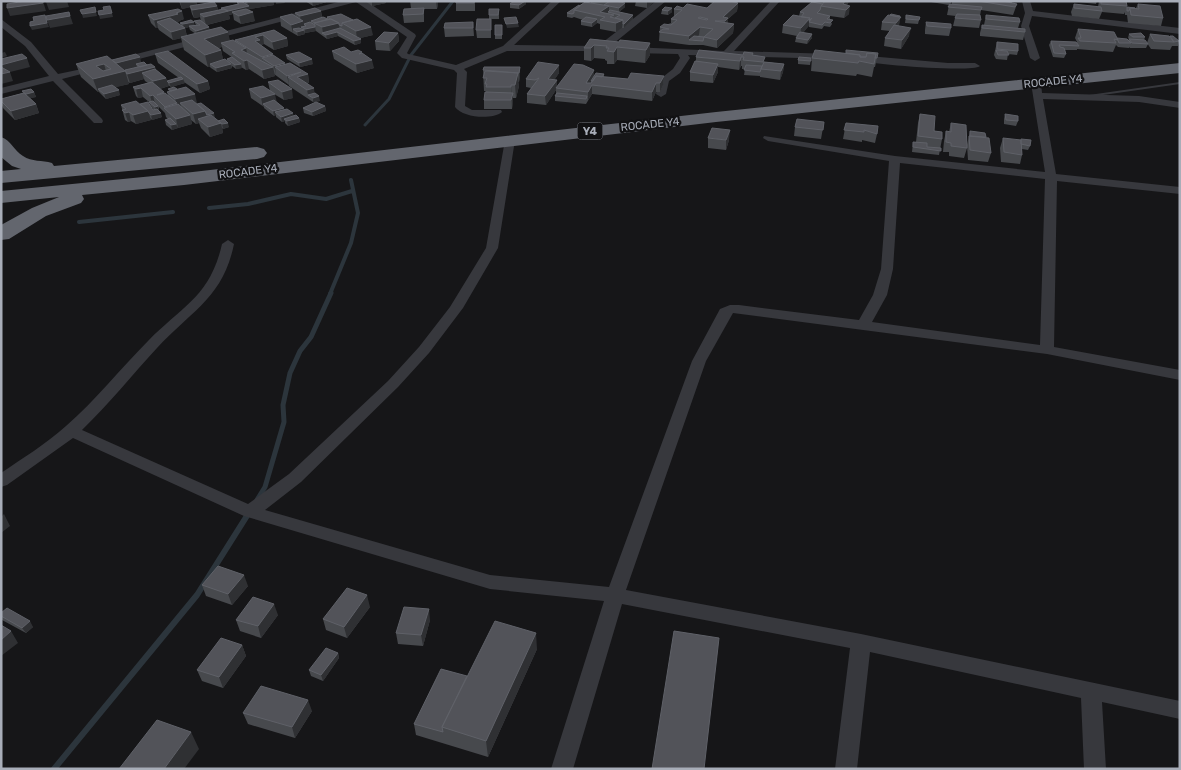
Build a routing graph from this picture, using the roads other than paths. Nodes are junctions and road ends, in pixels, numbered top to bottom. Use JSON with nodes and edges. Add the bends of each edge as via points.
{"nodes":[{"id":1,"x":353,"y":1,"type":"edge"},
{"id":2,"x":360,"y":1,"type":"edge"},
{"id":3,"x":557,"y":1,"type":"edge"},
{"id":4,"x":662,"y":1,"type":"edge"},
{"id":5,"x":776,"y":1,"type":"edge"},
{"id":6,"x":1026,"y":1,"type":"edge"},
{"id":7,"x":1030,"y":13,"type":"junction"},
{"id":8,"x":1,"y":22,"type":"edge"},
{"id":9,"x":1180,"y":30,"type":"edge"},
{"id":10,"x":12,"y":32,"type":"junction"},
{"id":11,"x":1,"y":36,"type":"edge"},
{"id":12,"x":506,"y":48,"type":"junction"},
{"id":13,"x":600,"y":49,"type":"junction"},
{"id":14,"x":681,"y":51,"type":"junction"},
{"id":15,"x":727,"y":53,"type":"junction"},
{"id":16,"x":1180,"y":56,"type":"edge"},
{"id":17,"x":1035,"y":58,"type":"dead end"},
{"id":18,"x":975,"y":66,"type":"dead end"},
{"id":19,"x":457,"y":68,"type":"junction"},
{"id":20,"x":1180,"y":68,"type":"edge"},
{"id":21,"x":55,"y":77,"type":"junction"},
{"id":22,"x":1180,"y":83,"type":"edge"},
{"id":23,"x":1036,"y":89,"type":"junction"},
{"id":24,"x":1,"y":91,"type":"edge"},
{"id":25,"x":661,"y":94,"type":"dead end"},
{"id":26,"x":1087,"y":96,"type":"junction"},
{"id":27,"x":1180,"y":105,"type":"edge"},
{"id":28,"x":496,"y":112,"type":"dead end"},
{"id":29,"x":98,"y":121,"type":"dead end"},
{"id":30,"x":768,"y":138,"type":"dead end"},
{"id":31,"x":510,"y":140,"type":"junction"},
{"id":32,"x":1,"y":142,"type":"edge"},
{"id":33,"x":895,"y":159,"type":"junction"},
{"id":34,"x":168,"y":161,"type":"junction"},
{"id":35,"x":1051,"y":176,"type":"junction"},
{"id":36,"x":1,"y":177,"type":"edge"},
{"id":37,"x":184,"y":179,"type":"junction"},
{"id":38,"x":1180,"y":191,"type":"edge"},
{"id":39,"x":1,"y":196,"type":"edge"},
{"id":40,"x":1,"y":234,"type":"edge"},
{"id":41,"x":228,"y":244,"type":"dead end"},
{"id":42,"x":863,"y":325,"type":"junction"},
{"id":43,"x":1047,"y":350,"type":"junction"},
{"id":44,"x":1180,"y":374,"type":"edge"},
{"id":45,"x":71,"y":431,"type":"junction"},
{"id":46,"x":1,"y":480,"type":"edge"},
{"id":47,"x":250,"y":512,"type":"junction"},
{"id":48,"x":615,"y":595,"type":"junction"},
{"id":49,"x":861,"y":642,"type":"junction"},
{"id":50,"x":1090,"y":690,"type":"junction"},
{"id":51,"x":1180,"y":710,"type":"edge"},
{"id":52,"x":562,"y":769,"type":"edge"},
{"id":53,"x":846,"y":769,"type":"edge"},
{"id":54,"x":1095,"y":769,"type":"edge"}],
"edges":[{"from":1,"to":21,"type":"street"},
{"from":2,"to":19,"type":"street","via":[[412,36],[402,53],[404,56]]},
{"from":3,"to":12,"type":"street"},
{"from":4,"to":13,"type":"street"},
{"from":5,"to":15,"type":"street"},
{"from":6,"to":7,"type":"street"},
{"from":7,"to":9,"type":"street"},
{"from":7,"to":17,"type":"street","via":[[1025,26]]},
{"from":8,"to":10,"type":"street"},
{"from":10,"to":11,"type":"street"},
{"from":10,"to":21,"type":"street","via":[[28,44]]},
{"from":12,"to":13,"type":"street"},
{"from":12,"to":19,"type":"street"},
{"from":13,"to":14,"type":"street"},
{"from":14,"to":15,"type":"street"},
{"from":14,"to":25,"type":"street","via":[[685,58],[682,65],[664,80]]},
{"from":15,"to":18,"type":"street"},
{"from":16,"to":34,"type":"highway","name":"ROCADE Y4","number":"Y4"},
{"from":19,"to":28,"type":"street","via":[[462,72],[460,107],[463,111]]},
{"from":20,"to":23,"type":"highway","name":"ROCADE Y4","number":"Y4"},
{"from":21,"to":24,"type":"street"},
{"from":21,"to":29,"type":"street"},
{"from":22,"to":26,"type":"lane"},
{"from":23,"to":26,"type":"street"},
{"from":23,"to":31,"type":"highway","name":"ROCADE Y4","number":"Y4"},
{"from":23,"to":35,"type":"street"},
{"from":26,"to":27,"type":"street"},
{"from":30,"to":33,"type":"street"},
{"from":31,"to":37,"type":"highway","name":"ROCADE Y4","number":"Y4"},
{"from":31,"to":47,"type":"street","via":[[492,248],[456,308],[393,384],[295,478]]},
{"from":32,"to":34,"type":"highway","via":[[15,161],[28,166],[53,168]]},
{"from":33,"to":35,"type":"street"},
{"from":33,"to":42,"type":"street","via":[[887,269],[880,295]]},
{"from":34,"to":36,"type":"highway","name":"ROCADE Y4","number":"Y4"},
{"from":35,"to":38,"type":"street"},
{"from":35,"to":43,"type":"street"},
{"from":37,"to":39,"type":"highway","name":"ROCADE Y4","number":"Y4"},
{"from":37,"to":40,"type":"highway","via":[[71,200],[39,212]]},
{"from":41,"to":45,"type":"street","via":[[220,275],[200,304],[162,335]]},
{"from":42,"to":43,"type":"street"},
{"from":42,"to":48,"type":"street","via":[[739,309],[725,312],[700,361]]},
{"from":43,"to":44,"type":"street"},
{"from":45,"to":46,"type":"street"},
{"from":45,"to":47,"type":"street"},
{"from":47,"to":48,"type":"street","via":[[490,582]]},
{"from":48,"to":49,"type":"street"},
{"from":48,"to":52,"type":"street"},
{"from":49,"to":50,"type":"street"},
{"from":49,"to":53,"type":"street"},
{"from":50,"to":51,"type":"street"},
{"from":50,"to":54,"type":"street"}]}
